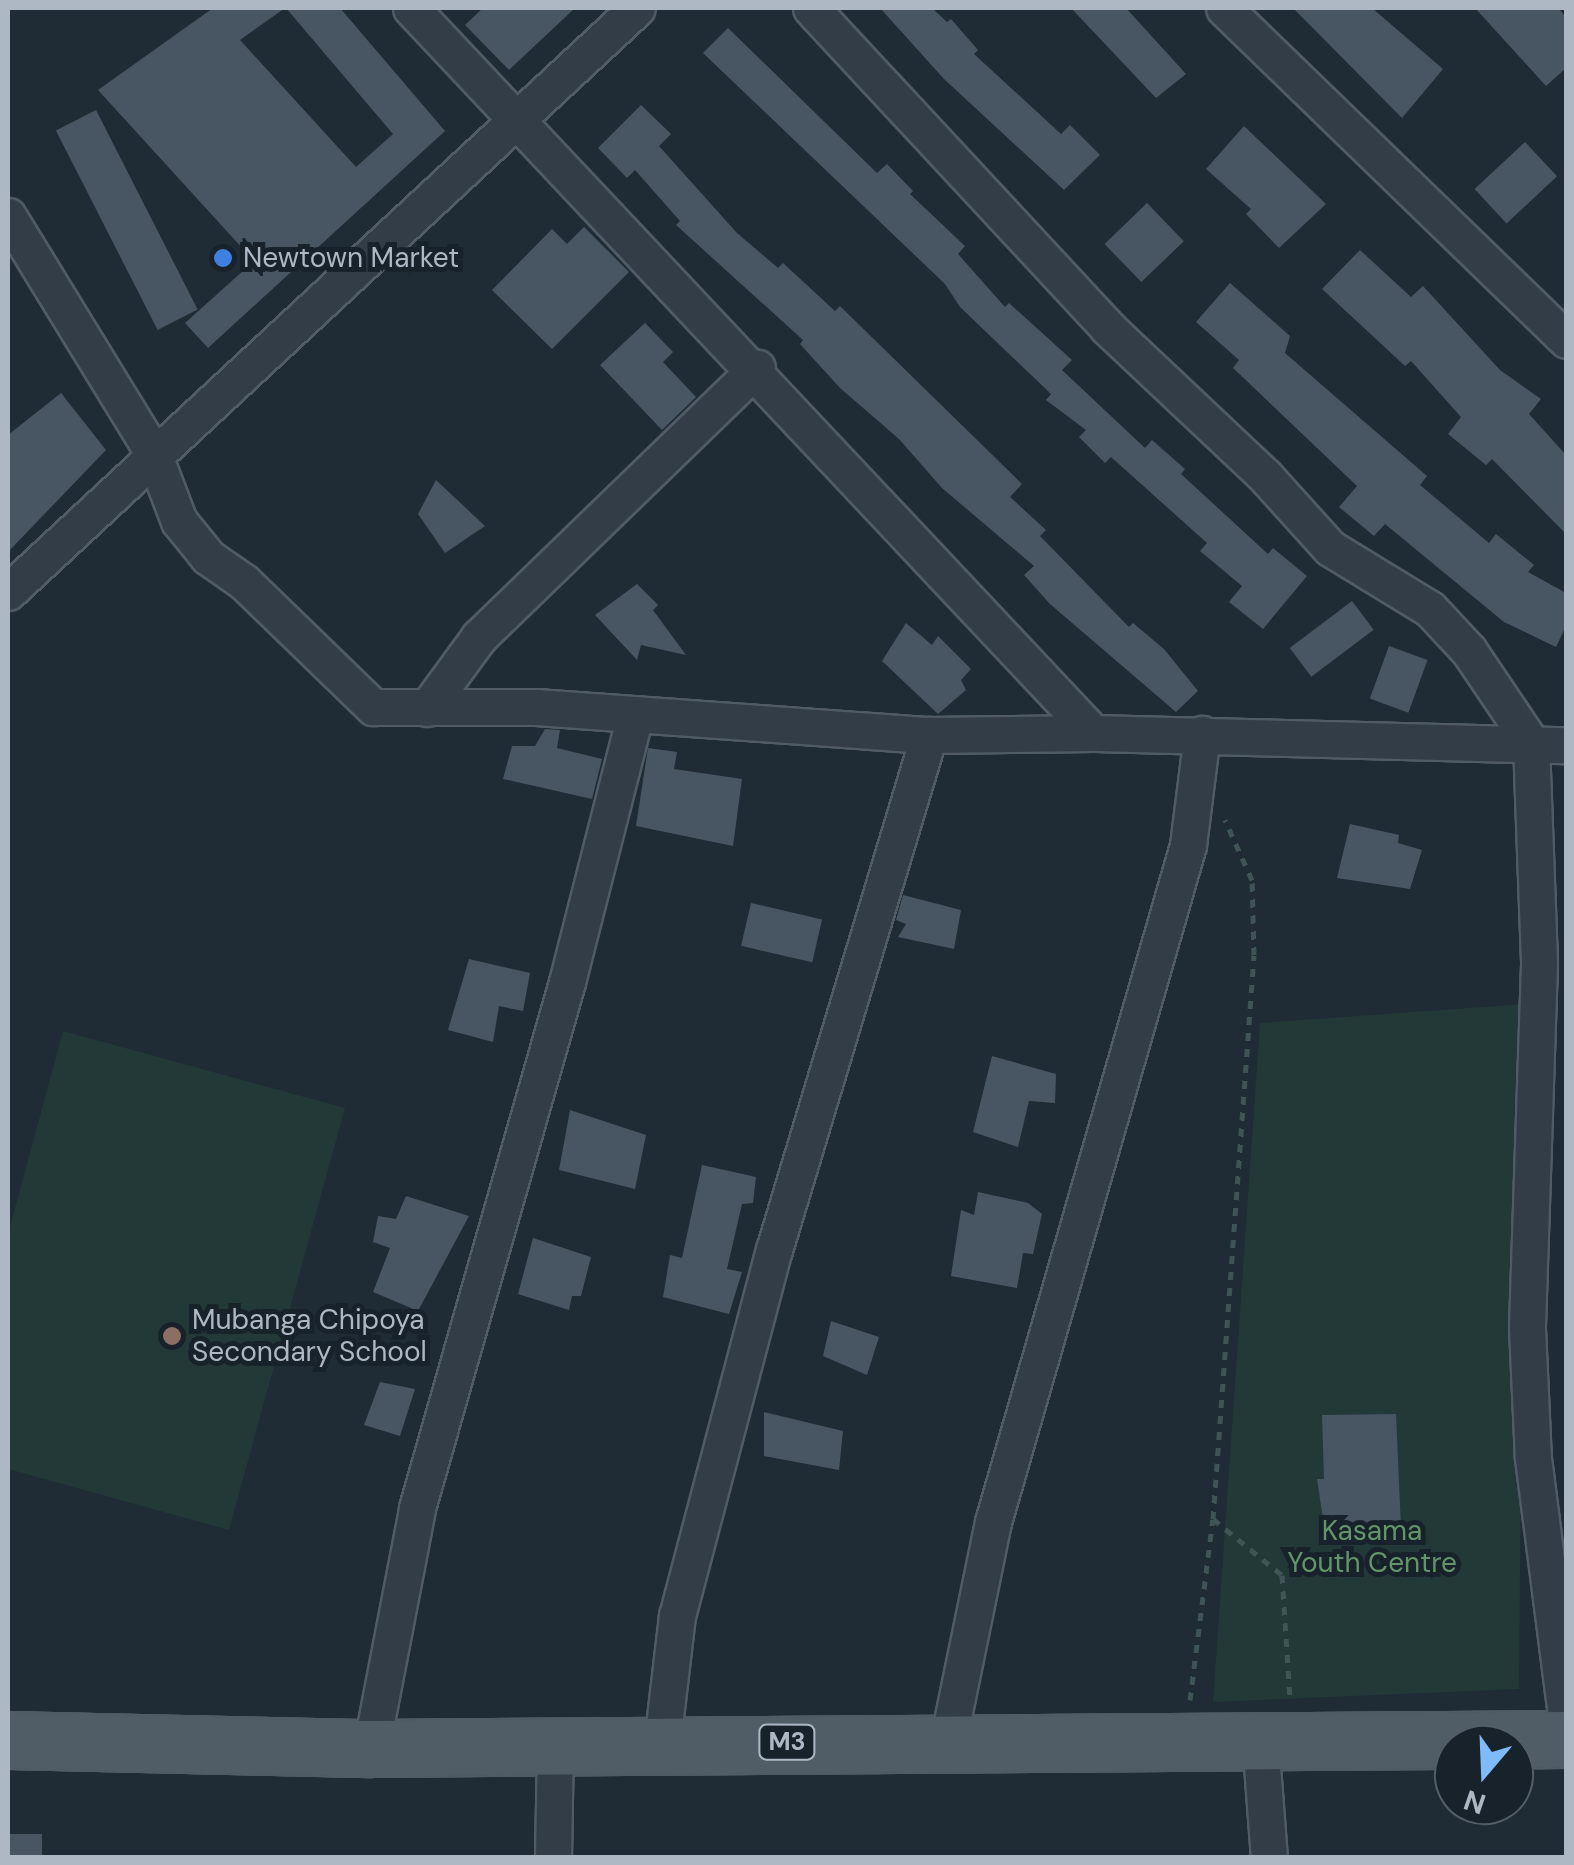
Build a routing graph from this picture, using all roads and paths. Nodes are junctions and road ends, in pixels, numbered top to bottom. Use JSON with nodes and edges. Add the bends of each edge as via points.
{"nodes":[{"id":1,"x":411,"y":8,"type":"edge"},
{"id":2,"x":811,"y":8,"type":"edge"},
{"id":3,"x":1224,"y":8,"type":"edge"},
{"id":4,"x":634,"y":9,"type":"edge"},
{"id":5,"x":518,"y":122,"type":"junction"},
{"id":6,"x":8,"y":216,"type":"edge"},
{"id":7,"x":1566,"y":340,"type":"edge"},
{"id":8,"x":756,"y":368,"type":"junction"},
{"id":9,"x":153,"y":453,"type":"junction"},
{"id":10,"x":8,"y":592,"type":"edge"},
{"id":11,"x":427,"y":708,"type":"junction"},
{"id":12,"x":634,"y":715,"type":"junction"},
{"id":13,"x":1093,"y":732,"type":"junction"},
{"id":14,"x":1202,"y":734,"type":"junction"},
{"id":15,"x":929,"y":735,"type":"junction"},
{"id":16,"x":1531,"y":743,"type":"junction"},
{"id":17,"x":1566,"y":745,"type":"edge"},
{"id":18,"x":1220,"y":809,"type":"dead end"},
{"id":19,"x":1213,"y":1519,"type":"junction"},
{"id":20,"x":1566,"y":1717,"type":"edge"},
{"id":21,"x":1185,"y":1738,"type":"junction"},
{"id":22,"x":1276,"y":1739,"type":"junction"},
{"id":23,"x":1566,"y":1739,"type":"edge"},
{"id":24,"x":8,"y":1740,"type":"edge"},
{"id":25,"x":948,"y":1740,"type":"junction"},
{"id":26,"x":555,"y":1744,"type":"junction"},
{"id":27,"x":662,"y":1744,"type":"junction"},
{"id":28,"x":372,"y":1748,"type":"junction"},
{"id":29,"x":554,"y":1858,"type":"edge"},
{"id":30,"x":1269,"y":1858,"type":"edge"}],
"edges":[{"from":1,"to":5,"type":"street"},
{"from":2,"to":16,"type":"street","via":[[1108,328],[1265,476],[1330,548],[1430,609],[1470,651]]},
{"from":3,"to":7,"type":"street"},
{"from":4,"to":5,"type":"street"},
{"from":5,"to":8,"type":"street"},
{"from":5,"to":9,"type":"street"},
{"from":6,"to":9,"type":"street"},
{"from":8,"to":11,"type":"street","via":[[479,637]]},
{"from":8,"to":13,"type":"street"},
{"from":9,"to":10,"type":"street"},
{"from":9,"to":11,"type":"street","via":[[179,521],[208,557],[244,582],[357,698],[390,712]]},
{"from":11,"to":12,"type":"street"},
{"from":12,"to":15,"type":"street"},
{"from":12,"to":28,"type":"street","via":[[567,982],[416,1508]]},
{"from":13,"to":14,"type":"street"},
{"from":13,"to":15,"type":"street"},
{"from":14,"to":16,"type":"street"},
{"from":14,"to":25,"type":"street","via":[[1188,846],[993,1522]]},
{"from":15,"to":27,"type":"street","via":[[779,1232],[677,1616]]},
{"from":16,"to":17,"type":"street"},
{"from":16,"to":20,"type":"street","via":[[1538,1004],[1527,1328],[1533,1458]]},
{"from":18,"to":19,"type":"path","via":[[1252,880],[1254,955]]},
{"from":19,"to":21,"type":"path"},
{"from":19,"to":22,"type":"path","via":[[1282,1575]]},
{"from":21,"to":22,"type":"main road","number":"M3"},
{"from":21,"to":25,"type":"main road","number":"M3"},
{"from":22,"to":23,"type":"main road","number":"M3"},
{"from":22,"to":30,"type":"street"},
{"from":24,"to":28,"type":"main road","number":"M3"},
{"from":25,"to":27,"type":"main road","number":"M3"},
{"from":26,"to":27,"type":"main road","number":"M3"},
{"from":26,"to":28,"type":"main road","number":"M3"},
{"from":26,"to":29,"type":"street"}]}
